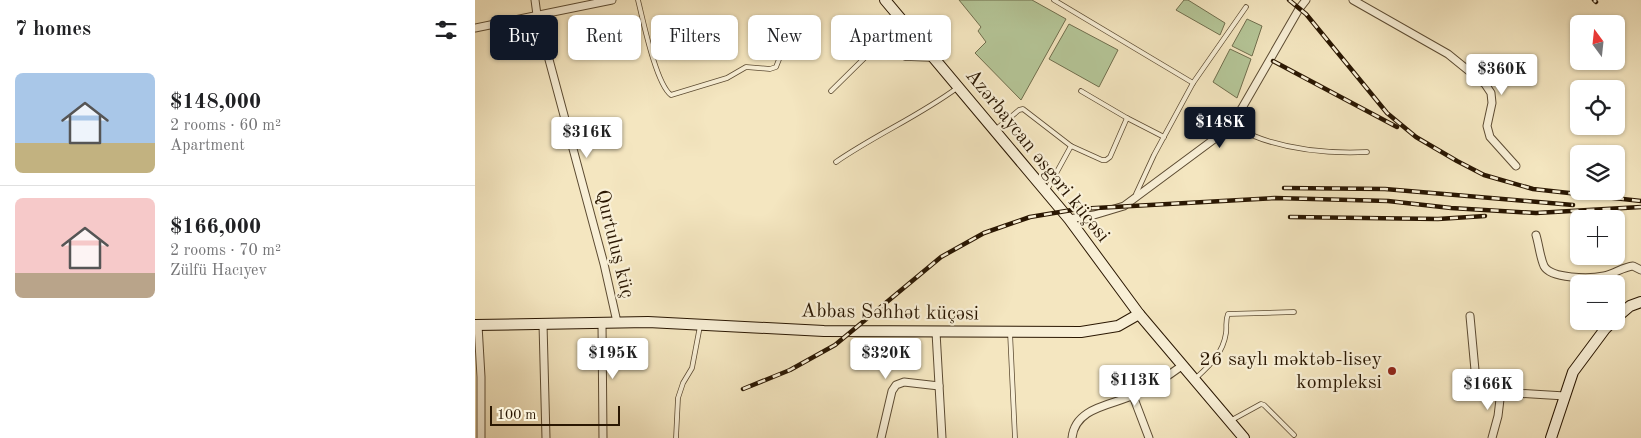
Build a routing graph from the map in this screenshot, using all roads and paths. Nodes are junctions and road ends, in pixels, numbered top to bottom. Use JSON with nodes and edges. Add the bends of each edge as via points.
{"nodes":[{"id":1,"x":535,"y":0,"type":"edge"},
{"id":2,"x":612,"y":0,"type":"edge"},
{"id":3,"x":638,"y":0,"type":"edge"},
{"id":4,"x":885,"y":0,"type":"edge"},
{"id":5,"x":1054,"y":0,"type":"edge"},
{"id":6,"x":1306,"y":0,"type":"edge"},
{"id":7,"x":1353,"y":0,"type":"edge"},
{"id":8,"x":1246,"y":7,"type":"dead end"},
{"id":9,"x":537,"y":15,"type":"joint"},
{"id":10,"x":897,"y":15,"type":"edge"},
{"id":11,"x":490,"y":25,"type":"edge"},
{"id":12,"x":475,"y":28,"type":"edge"},
{"id":13,"x":549,"y":60,"type":"edge"},
{"id":14,"x":779,"y":60,"type":"edge"},
{"id":15,"x":863,"y":60,"type":"edge"},
{"id":16,"x":936,"y":60,"type":"edge"},
{"id":17,"x":1193,"y":83,"type":"junction"},
{"id":18,"x":959,"y":87,"type":"junction"},
{"id":19,"x":831,"y":91,"type":"dead end"},
{"id":20,"x":1081,"y":92,"type":"dead end"},
{"id":21,"x":1127,"y":118,"type":"junction"},
{"id":22,"x":1231,"y":125,"type":"junction"},
{"id":23,"x":995,"y":130,"type":"junction"},
{"id":24,"x":1165,"y":137,"type":"junction"},
{"id":25,"x":1071,"y":146,"type":"junction"},
{"id":26,"x":1367,"y":152,"type":"dead end"},
{"id":27,"x":836,"y":162,"type":"dead end"},
{"id":28,"x":1516,"y":166,"type":"dead end"},
{"id":29,"x":1046,"y":191,"type":"junction"},
{"id":30,"x":1134,"y":199,"type":"junction"},
{"id":31,"x":1069,"y":219,"type":"junction"},
{"id":32,"x":1536,"y":236,"type":"dead end"},
{"id":33,"x":1641,"y":270,"type":"edge"},
{"id":34,"x":1641,"y":302,"type":"edge"},
{"id":35,"x":1625,"y":310,"type":"edge"},
{"id":36,"x":1294,"y":312,"type":"dead end"},
{"id":37,"x":1139,"y":314,"type":"junction"},
{"id":38,"x":1470,"y":316,"type":"dead end"},
{"id":39,"x":617,"y":322,"type":"junction"},
{"id":40,"x":602,"y":323,"type":"junction"},
{"id":41,"x":543,"y":324,"type":"junction"},
{"id":42,"x":700,"y":324,"type":"junction"},
{"id":43,"x":477,"y":325,"type":"edge"},
{"id":44,"x":1604,"y":330,"type":"edge"},
{"id":45,"x":936,"y":332,"type":"junction"},
{"id":46,"x":1010,"y":332,"type":"junction"},
{"id":47,"x":1183,"y":365,"type":"junction"},
{"id":48,"x":1195,"y":379,"type":"junction"},
{"id":49,"x":939,"y":386,"type":"junction"},
{"id":50,"x":1501,"y":391,"type":"junction"},
{"id":51,"x":1133,"y":396,"type":"junction"},
{"id":52,"x":1565,"y":396,"type":"junction"},
{"id":53,"x":1230,"y":421,"type":"junction"},
{"id":54,"x":1294,"y":435,"type":"dead end"},
{"id":55,"x":481,"y":438,"type":"edge"},
{"id":56,"x":546,"y":438,"type":"edge"},
{"id":57,"x":603,"y":438,"type":"edge"},
{"id":58,"x":675,"y":438,"type":"edge"},
{"id":59,"x":881,"y":438,"type":"edge"},
{"id":60,"x":942,"y":438,"type":"edge"},
{"id":61,"x":1015,"y":438,"type":"edge"},
{"id":62,"x":1072,"y":438,"type":"edge"},
{"id":63,"x":1149,"y":438,"type":"edge"},
{"id":64,"x":1244,"y":438,"type":"edge"},
{"id":65,"x":1492,"y":438,"type":"edge"},
{"id":66,"x":1551,"y":438,"type":"edge"}],
"edges":[{"from":1,"to":9,"type":"street","name":"Qurtuluş küç"},
{"from":2,"to":9,"type":"street"},
{"from":3,"to":14,"type":"lane","via":[[658,71],[671,95],[727,78],[746,66],[770,69],[776,67]]},
{"from":4,"to":10,"type":"main road","name":"Azərbaycan əsgəri küçəsi"},
{"from":5,"to":17,"type":"lane"},
{"from":6,"to":22,"type":"street"},
{"from":7,"to":28,"type":"street","via":[[1448,54],[1485,84],[1491,93],[1492,103],[1487,126],[1490,137]]},
{"from":8,"to":17,"type":"lane"},
{"from":11,"to":12,"type":"street"},
{"from":13,"to":39,"type":"street","name":"Qurtuluş küç"},
{"from":15,"to":19,"type":"lane"},
{"from":16,"to":18,"type":"main road","name":"Azərbaycan əsgəri küçəsi"},
{"from":17,"to":24,"type":"lane"},
{"from":18,"to":23,"type":"main road","name":"Azərbaycan əsgəri küçəsi"},
{"from":18,"to":27,"type":"lane"},
{"from":20,"to":21,"type":"lane"},
{"from":21,"to":24,"type":"lane"},
{"from":21,"to":25,"type":"lane","via":[[1106,160]]},
{"from":22,"to":26,"type":"lane","via":[[1248,135],[1274,143],[1317,151]]},
{"from":22,"to":30,"type":"street"},
{"from":23,"to":25,"type":"lane","via":[[1023,109]]},
{"from":23,"to":29,"type":"main road","name":"Azərbaycan əsgəri küçəsi"},
{"from":24,"to":30,"type":"lane"},
{"from":25,"to":29,"type":"lane"},
{"from":29,"to":31,"type":"main road","name":"Azərbaycan əsgəri küçəsi"},
{"from":30,"to":31,"type":"street","via":[[1124,206]]},
{"from":31,"to":37,"type":"main road","name":"Azərbaycan əsgəri küçəsi"},
{"from":32,"to":33,"type":"street","via":[[1544,266],[1549,272],[1570,277],[1603,276],[1633,266]]},
{"from":34,"to":35,"type":"main road"},
{"from":36,"to":48,"type":"lane","via":[[1228,314],[1223,344],[1213,362]]},
{"from":37,"to":46,"type":"main road","name":"Abbas Səhhət küçəsi","via":[[1117,326],[1081,332]]},
{"from":37,"to":47,"type":"main road"},
{"from":38,"to":50,"type":"street","via":[[1476,381],[1479,387]]},
{"from":39,"to":40,"type":"main road","name":"Abbas Səhhət küçəsi"},
{"from":39,"to":42,"type":"main road","name":"Abbas Səhhət küçəsi"},
{"from":40,"to":41,"type":"main road","name":"Abbas Səhhət küçəsi"},
{"from":40,"to":57,"type":"street"},
{"from":41,"to":43,"type":"main road","name":"Abbas Səhhət küçəsi"},
{"from":41,"to":56,"type":"street"},
{"from":42,"to":45,"type":"main road","name":"Abbas Səhhət küçəsi","via":[[824,331]]},
{"from":42,"to":58,"type":"lane","via":[[692,368],[678,398]]},
{"from":43,"to":55,"type":"street"},
{"from":44,"to":52,"type":"main road","via":[[1573,372]]},
{"from":45,"to":46,"type":"main road","name":"Abbas Səhhət küçəsi"},
{"from":45,"to":49,"type":"street"},
{"from":46,"to":61,"type":"lane"},
{"from":47,"to":48,"type":"main road"},
{"from":47,"to":51,"type":"street"},
{"from":48,"to":53,"type":"main road"},
{"from":49,"to":59,"type":"street","via":[[904,382],[896,385]]},
{"from":49,"to":60,"type":"street"},
{"from":50,"to":52,"type":"street"},
{"from":50,"to":65,"type":"street"},
{"from":51,"to":62,"type":"street","via":[[1099,406],[1088,413]]},
{"from":51,"to":63,"type":"street"},
{"from":52,"to":66,"type":"main road"},
{"from":53,"to":54,"type":"lane","via":[[1261,404]]},
{"from":53,"to":64,"type":"main road"}]}
